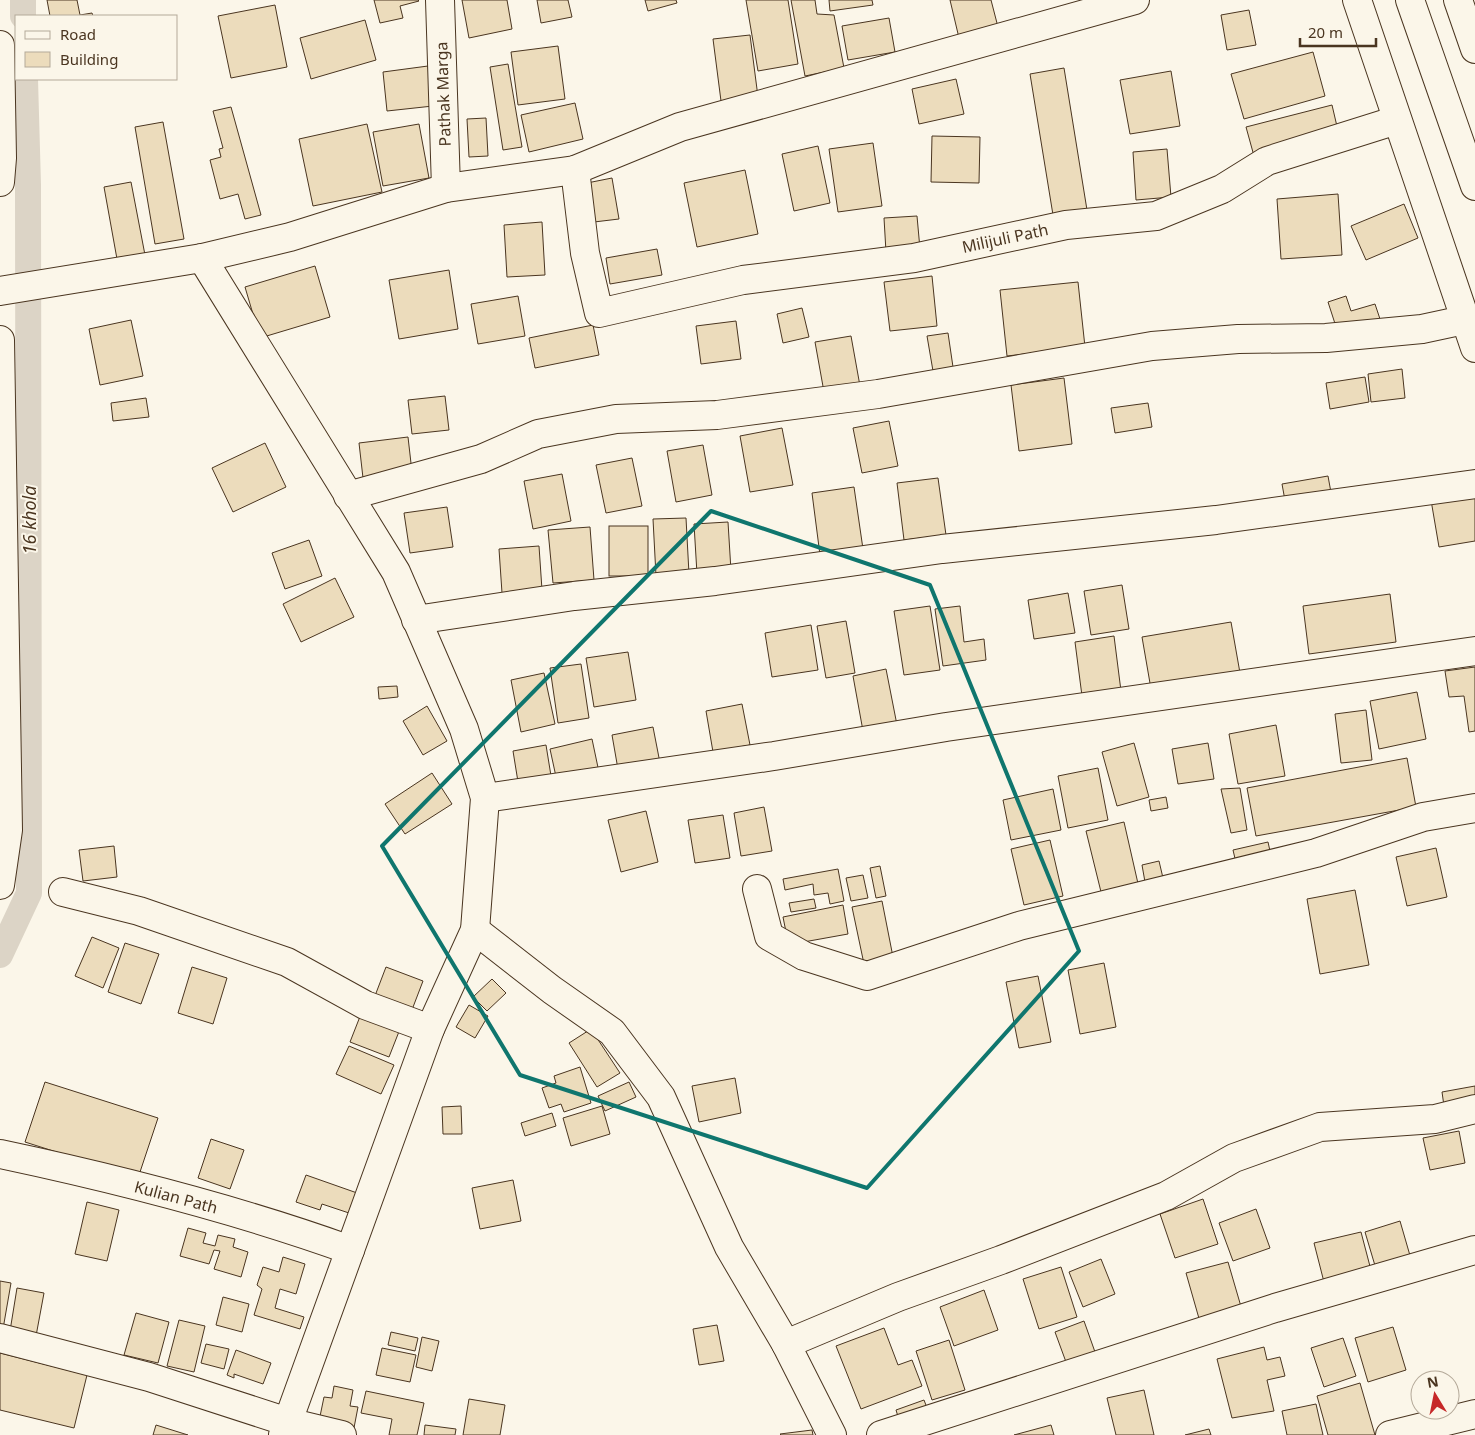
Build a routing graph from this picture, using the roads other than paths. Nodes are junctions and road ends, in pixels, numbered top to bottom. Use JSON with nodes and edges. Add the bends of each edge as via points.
{"nodes":[{"id":1,"x":440,"y":0,"type":"edge"},
{"id":2,"x":1135,"y":0,"type":"edge"},
{"id":3,"x":1357,"y":0,"type":"edge"},
{"id":4,"x":1410,"y":0,"type":"edge"},
{"id":5,"x":1458,"y":0,"type":"edge"},
{"id":6,"x":0,"y":45,"type":"edge"},
{"id":7,"x":1475,"y":49,"type":"edge"},
{"id":8,"x":1397,"y":120,"type":"junction"},
{"id":9,"x":575,"y":170,"type":"junction"},
{"id":10,"x":0,"y":177,"type":"edge"},
{"id":11,"x":0,"y":182,"type":"edge"},
{"id":12,"x":1475,"y":186,"type":"edge"},
{"id":13,"x":446,"y":188,"type":"junction"},
{"id":14,"x":202,"y":258,"type":"junction"},
{"id":15,"x":6,"y":290,"type":"edge"},
{"id":16,"x":1464,"y":320,"type":"junction"},
{"id":17,"x":0,"y":340,"type":"edge"},
{"id":18,"x":1475,"y":348,"type":"edge"},
{"id":19,"x":1475,"y":484,"type":"edge"},
{"id":20,"x":348,"y":496,"type":"junction"},
{"id":21,"x":416,"y":620,"type":"junction"},
{"id":22,"x":1475,"y":651,"type":"edge"},
{"id":23,"x":485,"y":798,"type":"junction"},
{"id":24,"x":1475,"y":808,"type":"edge"},
{"id":25,"x":0,"y":885,"type":"edge"},
{"id":26,"x":757,"y":889,"type":"dead end"},
{"id":27,"x":63,"y":892,"type":"dead end"},
{"id":28,"x":475,"y":930,"type":"junction"},
{"id":29,"x":430,"y":1029,"type":"junction"},
{"id":30,"x":1475,"y":1109,"type":"edge"},
{"id":31,"x":0,"y":1154,"type":"edge"},
{"id":32,"x":350,"y":1250,"type":"junction"},
{"id":33,"x":1475,"y":1250,"type":"edge"},
{"id":34,"x":0,"y":1338,"type":"edge"},
{"id":35,"x":786,"y":1344,"type":"junction"},
{"id":36,"x":1475,"y":1414,"type":"edge"},
{"id":37,"x":286,"y":1428,"type":"edge"},
{"id":38,"x":342,"y":1435,"type":"edge"},
{"id":39,"x":832,"y":1435,"type":"edge"},
{"id":40,"x":881,"y":1435,"type":"edge"},
{"id":41,"x":1390,"y":1435,"type":"edge"}],
"edges":[{"from":1,"to":13,"type":"main road","name":"Pathak Marga"},
{"from":2,"to":9,"type":"main road","via":[[680,127]]},
{"from":3,"to":8,"type":"main road"},
{"from":4,"to":12,"type":"main road"},
{"from":5,"to":7,"type":"main road"},
{"from":6,"to":10,"type":"main road"},
{"from":8,"to":9,"type":"main road","name":"Milijuli Path","via":[[1267,161],[1222,188],[1156,216],[1066,225],[914,258],[743,280],[599,313],[585,253]]},
{"from":8,"to":16,"type":"main road"},
{"from":9,"to":13,"type":"main road"},
{"from":10,"to":11,"type":"main road"},
{"from":13,"to":14,"type":"main road","via":[[290,237]]},
{"from":14,"to":15,"type":"main road"},
{"from":14,"to":20,"type":"main road"},
{"from":16,"to":18,"type":"main road"},
{"from":16,"to":20,"type":"main road","via":[[1422,329],[1326,338],[1238,339],[1152,346],[818,402],[717,415],[616,419],[538,434],[481,459]]},
{"from":17,"to":25,"type":"main road","via":[[8,830]]},
{"from":19,"to":21,"type":"main road","via":[[1216,520],[942,549],[715,581],[574,596]]},
{"from":20,"to":21,"type":"main road","via":[[396,572]]},
{"from":21,"to":23,"type":"main road","via":[[464,729]]},
{"from":22,"to":23,"type":"main road","via":[[946,727]]},
{"from":23,"to":28,"type":"main road"},
{"from":24,"to":26,"type":"main road","via":[[1423,817],[1316,853],[1019,926],[868,976],[804,956],[769,936]]},
{"from":27,"to":29,"type":"main road","via":[[139,911],[287,962],[365,1005]]},
{"from":28,"to":29,"type":"main road"},
{"from":28,"to":35,"type":"main road","via":[[612,1032],[656,1090],[729,1247]]},
{"from":29,"to":32,"type":"main road"},
{"from":30,"to":35,"type":"main road","via":[[1434,1119],[1320,1127],[1234,1158],[1166,1196],[898,1297]]},
{"from":31,"to":32,"type":"main road","name":"Kulian Path","via":[[79,1170],[254,1218]]},
{"from":32,"to":37,"type":"main road"},
{"from":33,"to":40,"type":"main road","via":[[1275,1308]]},
{"from":34,"to":37,"type":"main road","via":[[149,1377]]},
{"from":35,"to":39,"type":"main road"},
{"from":36,"to":41,"type":"main road"},
{"from":37,"to":38,"type":"main road"}]}
